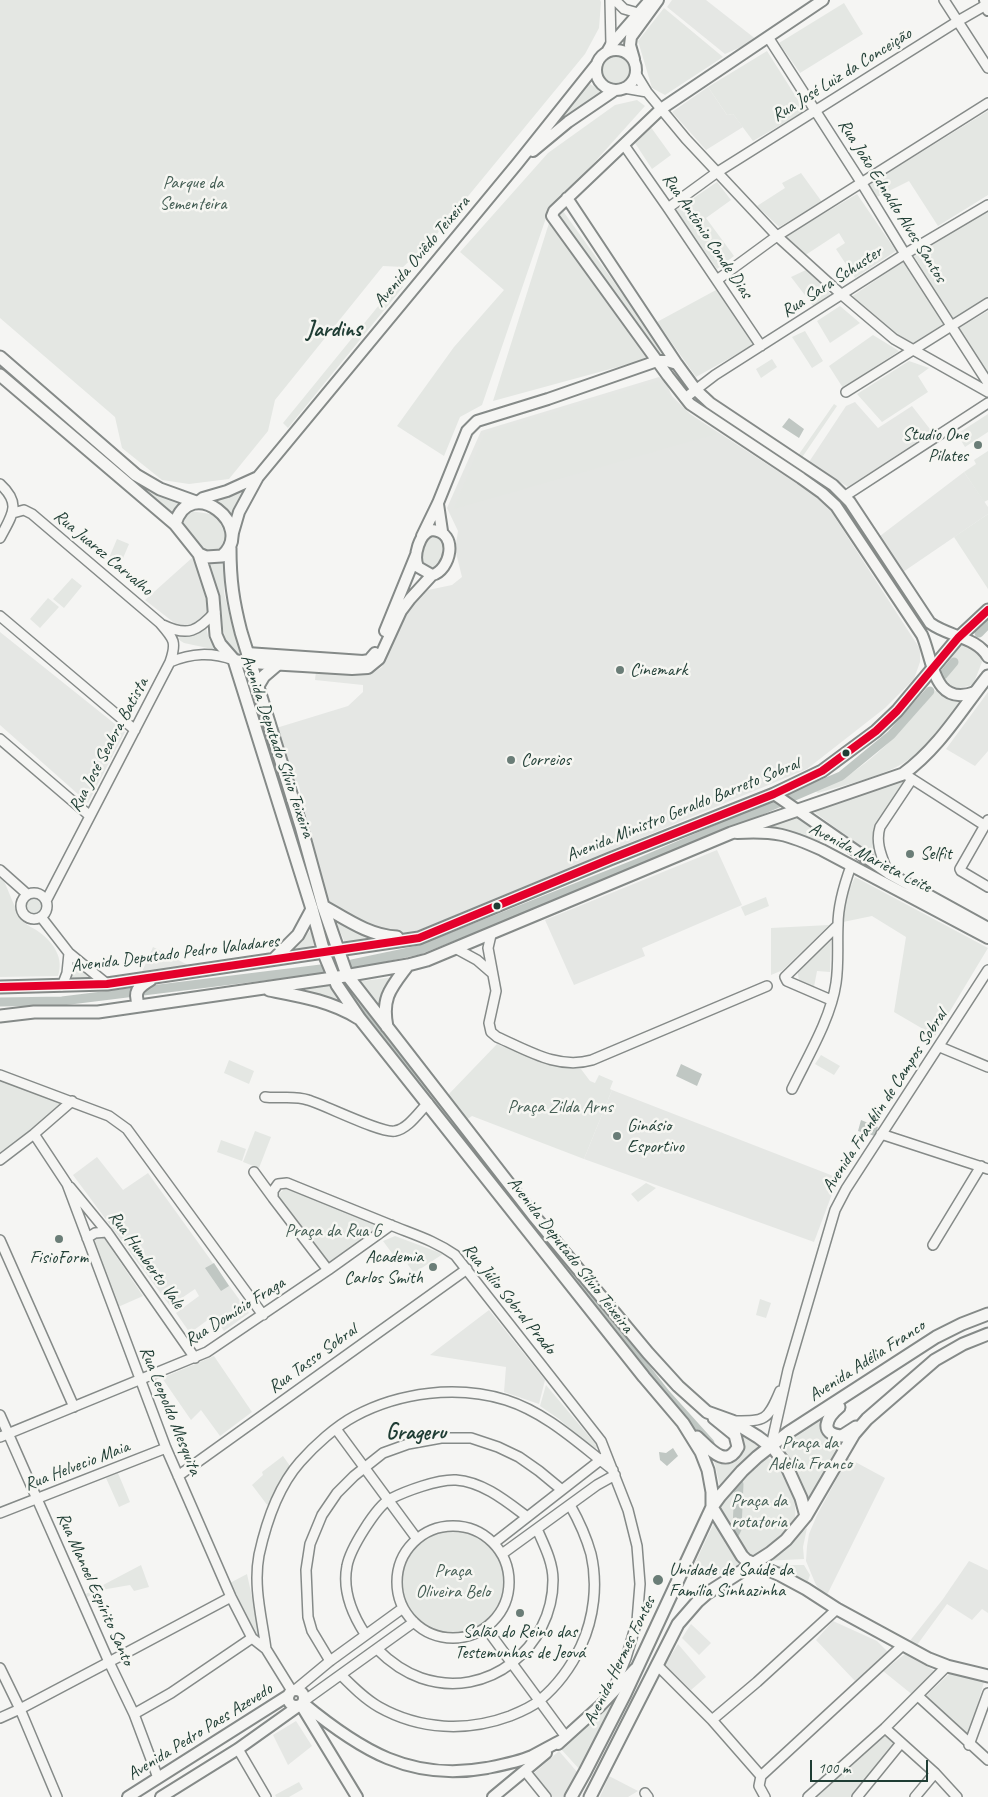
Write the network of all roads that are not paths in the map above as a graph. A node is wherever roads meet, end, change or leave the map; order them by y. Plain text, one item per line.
1 (610, 0) edge
2 (615, 0) edge
3 (650, 0) edge
4 (658, 0) edge
5 (823, 0) edge
6 (944, 0) edge
7 (986, 5) edge
8 (638, 13) junction
9 (958, 21) junction
10 (768, 36) junction
11 (609, 48) junction
12 (635, 63) junction
13 (596, 65) junction
14 (988, 68) edge
15 (636, 74) junction
16 (619, 89) junction
17 (647, 92) junction
18 (988, 103) edge
19 (661, 108) junction
20 (816, 110) junction
21 (624, 145) junction
22 (516, 164) junction
23 (716, 173) junction
24 (861, 182) junction
25 (566, 198) junction
26 (988, 205) edge
27 (668, 208) junction
28 (777, 236) junction
29 (905, 254) junction
30 (717, 280) junction
31 (842, 295) junction
32 (988, 304) edge
33 (951, 326) junction
34 (761, 346) junction
35 (912, 349) junction
36 (0, 358) edge
37 (657, 361) junction
38 (676, 364) junction
39 (0, 375) edge
40 (988, 383) edge
41 (696, 390) junction
42 (846, 392) dead end
43 (988, 392) edge
44 (685, 398) junction
45 (988, 403) edge
46 (258, 476) junction
47 (0, 484) edge
48 (845, 496) junction
49 (197, 502) junction
50 (438, 503) junction
51 (13, 513) junction
52 (175, 524) junction
53 (442, 531) junction
54 (232, 536) junction
55 (422, 536) junction
56 (0, 538) edge
57 (230, 548) junction
58 (198, 554) junction
59 (416, 555) junction
60 (432, 574) junction
61 (988, 610) edge
62 (215, 612) junction
63 (0, 616) edge
64 (160, 623) junction
65 (958, 638) junction
66 (988, 657) edge
67 (249, 658) junction
68 (234, 660) junction
69 (170, 662) junction
70 (278, 664) junction
71 (932, 669) junction
72 (988, 676) edge
73 (258, 686) junction
74 (975, 692) junction
75 (135, 730) junction
76 (0, 739) edge
77 (908, 776) junction
78 (776, 796) junction
79 (795, 808) junction
80 (90, 816) junction
81 (986, 822) edge
82 (731, 833) junction
83 (832, 834) junction
84 (822, 850) junction
85 (851, 866) junction
86 (0, 870) edge
87 (888, 873) junction
88 (988, 887) edge
89 (27, 894) junction
90 (46, 901) junction
91 (318, 907) junction
92 (41, 917) junction
93 (838, 925) junction
94 (988, 928) edge
95 (491, 935) junction
96 (419, 938) junction
97 (988, 938) edge
98 (455, 948) junction
99 (337, 949) junction
100 (324, 951) junction
101 (69, 953) junction
102 (274, 959) junction
103 (408, 965) junction
104 (988, 970) edge
105 (492, 973) junction
106 (347, 975) junction
107 (154, 978) junction
108 (333, 978) junction
109 (106, 984) junction
110 (62, 986) junction
111 (767, 986) dead end
112 (0, 987) edge
113 (260, 988) junction
114 (832, 1000) junction
115 (137, 1002) junction
116 (0, 1016) edge
117 (360, 1019) junction
118 (388, 1029) junction
119 (940, 1047) junction
120 (988, 1067) edge
121 (0, 1075) edge
122 (792, 1089) dead end
123 (265, 1097) dead end
124 (72, 1101) junction
125 (428, 1103) junction
126 (34, 1134) junction
127 (881, 1134) junction
128 (0, 1160) edge
129 (984, 1167) edge
130 (254, 1172) dead end
131 (67, 1184) junction
132 (273, 1198) junction
133 (391, 1225) junction
134 (107, 1232) junction
135 (87, 1238) junction
136 (0, 1240) edge
137 (933, 1245) dead end
138 (467, 1269) junction
139 (328, 1270) junction
140 (988, 1314) edge
141 (263, 1315) junction
142 (988, 1334) edge
143 (195, 1358) junction
144 (788, 1370) junction
145 (139, 1380) junction
146 (867, 1383) junction
147 (74, 1406) junction
148 (707, 1412) junction
149 (0, 1415) edge
150 (867, 1420) junction
151 (732, 1421) junction
152 (683, 1423) junction
153 (336, 1429) junction
154 (4, 1435) edge
155 (771, 1446) junction
156 (166, 1448) junction
157 (604, 1457) junction
158 (364, 1467) junction
159 (614, 1473) junction
160 (178, 1476) junction
161 (562, 1490) junction
162 (38, 1499) junction
163 (389, 1500) junction
164 (570, 1505) junction
165 (712, 1507) junction
166 (0, 1513) edge
167 (526, 1516) junction
168 (806, 1516) junction
169 (537, 1529) junction
170 (417, 1538) junction
171 (494, 1543) junction
172 (770, 1553) joint
173 (502, 1554) junction
174 (754, 1563) junction
175 (231, 1597) junction
176 (403, 1608) junction
177 (837, 1609) junction
178 (414, 1622) junction
179 (486, 1628) junction
180 (365, 1634) junction
181 (252, 1638) junction
182 (903, 1645) junction
183 (266, 1649) junction
184 (377, 1649) junction
185 (330, 1661) junction
186 (109, 1662) junction
187 (512, 1664) junction
188 (639, 1665) junction
189 (658, 1666) junction
190 (947, 1666) junction
191 (0, 1668) edge
192 (341, 1676) junction
193 (988, 1676) edge
194 (292, 1692) junction
195 (612, 1692) junction
196 (988, 1693) edge
197 (918, 1696) junction
198 (539, 1701) junction
199 (301, 1704) junction
200 (20, 1709) junction
201 (134, 1714) junction
202 (0, 1718) edge
203 (712, 1720) junction
204 (885, 1728) junction
205 (564, 1738) junction
206 (901, 1744) junction
207 (969, 1745) junction
208 (238, 1749) junction
209 (988, 1760) edge
210 (525, 1771) junction
211 (935, 1773) junction
212 (760, 1776) junction
213 (158, 1778) junction
214 (139, 1794) edge
215 (164, 1796) edge
216 (57, 1797) edge
217 (128, 1797) edge
218 (266, 1797) edge
219 (358, 1797) edge
220 (493, 1797) edge
221 (546, 1797) edge
222 (571, 1797) edge
223 (590, 1797) edge
224 (765, 1797) edge
225 (808, 1797) edge
226 (857, 1797) edge
227 (915, 1797) edge
228 (957, 1797) edge

1 - 11 street
2 - 8 street
3 - 8 street
4 - 12 street
5 - 10 street
6 - 9 street
7 - 9 street, Rua José Luiz da Conceição
8 - 11 street
9 - 14 street
9 - 20 street, Rua José Luiz da Conceição
10 - 19 street
10 - 20 street, Rua João Ednaldo Alves Santos
11 - 12 street
11 - 13 street
12 - 15 street
13 - 16 street
13 - 22 street, Avenida Oviêdo Teixeira
15 - 16 street
15 - 17 street
16 - 17 street
16 - 22 street, Avenida Oviêdo Teixeira
17 - 19 street
18 - 24 street
19 - 21 street
19 - 23 street
20 - 23 street, Rua José Luiz da Conceição
20 - 24 street, Rua João Ednaldo Alves Santos
21 - 25 street
21 - 27 street, Rua Antônio Conde Dias
22 - 46 street, Avenida Oviêdo Teixeira
23 - 27 street, Rua José Luiz da Conceição
23 - 28 street
24 - 28 street
24 - 29 street, Rua João Ednaldo Alves Santos
25 - 37 street
25 - 38 street
26 - 29 street, Rua Sara Schuster
27 - 30 street, Rua Antônio Conde Dias
28 - 30 street
28 - 31 street
29 - 31 street, Rua Sara Schuster
29 - 33 street, Rua João Ednaldo Alves Santos
30 - 34 street, Rua Antônio Conde Dias
31 - 34 street, Rua Sara Schuster
31 - 35 street
32 - 33 street
33 - 35 street
33 - 40 street, Rua João Ednaldo Alves Santos
34 - 41 street, Rua Sara Schuster
35 - 42 street
35 - 43 street
36 - 49 main road
37 - 38 street
37 - 44 street
37 - 50 street
38 - 41 street
39 - 52 main road
41 - 44 street, Rua Sara Schuster
41 - 48 street
44 - 71 street
45 - 48 street
46 - 49 street, Avenida Oviêdo Teixeira
46 - 54 street, Avenida Oviêdo Teixeira
47 - 51 street
48 - 65 street
49 - 52 main road
49 - 54 main road
50 - 53 street
50 - 55 street
51 - 56 street
51 - 64 street, Rua Juarez Carvalho
52 - 58 main road
53 - 55 street
53 - 60 street
54 - 57 main road
55 - 59 street
57 - 58 main road
57 - 67 main road, Avenida Deputado Sílvio Teixeira
58 - 62 main road, Avenida Deputado Sílvio Teixeira
59 - 60 street
59 - 67 street
60 - 70 street
61 - 65 main road, Avenida Ministro Geraldo Barreto Sobral
62 - 64 street
62 - 68 main road, Avenida Deputado Sílvio Teixeira
63 - 75 street
64 - 69 street, Rua Juarez Carvalho
65 - 66 street
65 - 71 main road, Avenida Ministro Geraldo Barreto Sobral
67 - 68 street
67 - 70 street
67 - 73 main road, Avenida Deputado Sílvio Teixeira
68 - 69 street
68 - 91 main road, Avenida Deputado Sílvio Teixeira
69 - 75 street, Rua José Seabra Batista
70 - 73 main road
71 - 74 street
71 - 78 main road, Avenida Ministro Geraldo Barreto Sobral
72 - 74 main road
73 - 91 main road, Avenida Deputado Sílvio Teixeira
74 - 77 main road
75 - 80 street, Rua José Seabra Batista
76 - 80 street
77 - 79 main road
77 - 81 street
77 - 87 street
78 - 79 street, Avenida Marieta Leite
78 - 96 main road, Avenida Ministro Geraldo Barreto Sobral
79 - 82 main road
79 - 83 street, Avenida Marieta Leite
80 - 90 street, Rua José Seabra Batista
81 - 88 street
82 - 84 street, Avenida Marieta Leite
82 - 95 main road
83 - 84 street
83 - 87 street, Avenida Marieta Leite
84 - 85 street, Avenida Marieta Leite
85 - 93 street
85 - 97 street, Avenida Marieta Leite
86 - 89 street
87 - 94 street, Avenida Marieta Leite
89 - 90 street
89 - 92 street
90 - 92 street
91 - 96 main road
91 - 99 main road, Avenida Deputado Sílvio Teixeira
91 - 100 main road, Avenida Deputado Sílvio Teixeira
91 - 102 main road
92 - 101 street
93 - 114 street
93 - 114 street
95 - 98 main road
95 - 105 street
96 - 99 main road, Avenida Ministro Geraldo Barreto Sobral
98 - 103 main road
98 - 105 street
99 - 100 main road, Avenida Deputado Pedro Valadares
99 - 106 main road, Avenida Deputado Sílvio Teixeira
100 - 102 main road, Avenida Deputado Pedro Valadares
100 - 108 main road, Avenida Deputado Sílvio Teixeira
101 - 109 street
101 - 110 street
102 - 107 main road, Avenida Deputado Pedro Valadares
103 - 106 main road
103 - 118 main road
104 - 119 street, Avenida Franklin de Campos Sobral
105 - 111 street
106 - 108 main road
106 - 118 main road, Avenida Deputado Sílvio Teixeira
107 - 109 main road, Avenida Deputado Pedro Valadares
107 - 115 main road
108 - 113 main road
108 - 117 main road, Avenida Deputado Sílvio Teixeira
109 - 110 main road, Avenida Deputado Pedro Valadares
110 - 112 main road, Avenida Deputado Pedro Valadares
113 - 115 main road
113 - 117 main road
114 - 122 street
115 - 116 main road
117 - 125 main road, Avenida Deputado Sílvio Teixeira
118 - 148 main road, Avenida Deputado Sílvio Teixeira
119 - 120 street
119 - 127 street, Avenida Franklin de Campos Sobral
121 - 124 street
123 - 125 street
124 - 126 street
124 - 141 street
125 - 152 main road, Avenida Deputado Sílvio Teixeira
126 - 128 street
126 - 131 street, Rua Leopoldo Mesquita
127 - 129 street
127 - 144 street, Avenida Franklin de Campos Sobral
129 - 137 street
130 - 132 street
131 - 134 street, Rua Humberto Vale
131 - 135 street, Rua Leopoldo Mesquita
132 - 133 street, Rua Júlio Sobral Prado
132 - 139 street
133 - 138 street, Rua Júlio Sobral Prado
133 - 139 street, Rua Domício Fraga
134 - 135 street
134 - 143 street, Rua Humberto Vale
135 - 145 street, Rua Leopoldo Mesquita
136 - 147 street
138 - 157 street, Rua Júlio Sobral Prado
138 - 160 street, Rua Tasso Sobral
139 - 141 street, Rua Domício Fraga
140 - 146 main road, Avenida Adélia Franco
141 - 143 street, Rua Domício Fraga
142 - 150 main road, Avenida Adélia Franco
143 - 145 street, Rua Domício Fraga
144 - 151 street, Avenida Franklin de Campos Sobral
144 - 155 street, Avenida Franklin de Campos Sobral
145 - 147 street, Rua Domício Fraga
145 - 156 street, Rua Leopoldo Mesquita
146 - 150 main road
146 - 155 main road, Avenida Adélia Franco
147 - 154 street, Rua Domício Fraga
148 - 151 main road, Avenida Deputado Sílvio Teixeira
148 - 152 main road
149 - 154 street, Rua Manoel Espírito Santo
150 - 168 main road, Avenida Adélia Franco
151 - 155 main road, Avenida Deputado Sílvio Teixeira
152 - 165 main road, Avenida Deputado Sílvio Teixeira
153 - 157 street
153 - 158 street
153 - 183 street
154 - 162 street, Rua Manoel Espírito Santo
155 - 165 main road, Avenida Hermes Fontes
155 - 168 main road, Avenida Deputado Sílvio Teixeira
156 - 160 street, Rua Leopoldo Mesquita
156 - 162 street, Rua Helvecio Maia
157 - 159 street, Rua Júlio Sobral Prado
157 - 161 street
158 - 161 street
158 - 163 street
158 - 185 street
159 - 164 street
159 - 195 street, Rua Júlio Sobral Prado
160 - 175 street, Rua Leopoldo Mesquita
161 - 167 street
162 - 166 street, Rua Helvecio Maia
162 - 186 street, Rua Manoel Espírito Santo
163 - 167 street
163 - 170 street
163 - 180 street
164 - 169 street
164 - 198 street
165 - 174 main road, Avenida Deputado Sílvio Teixeira
165 - 188 main road, Avenida Hermes Fontes
167 - 171 street
168 - 172 main road, Avenida Adélia Franco
169 - 173 street
169 - 187 street
170 - 171 street
170 - 176 street
171 - 173 street
172 - 174 main road, Avenida Hermes Fontes
173 - 179 street
174 - 177 main road, Avenida Deputado Sílvio Teixeira
174 - 189 main road, Avenida Hermes Fontes
175 - 181 street, Rua Leopoldo Mesquita
175 - 186 street
176 - 178 street
176 - 180 street
177 - 182 main road, Avenida Deputado Sílvio Teixeira
177 - 203 street
178 - 179 street
178 - 184 street
179 - 187 street
180 - 185 street
181 - 183 street, Rua Leopoldo Mesquita
181 - 201 street
182 - 190 main road, Avenida Deputado Sílvio Teixeira
182 - 212 street
183 - 194 street, Rua Leopoldo Mesquita
184 - 187 street
184 - 192 street
185 - 194 street
186 - 200 street
186 - 201 street, Rua Manoel Espírito Santo
187 - 198 street
188 - 195 street
188 - 222 main road, Avenida Hermes Fontes
189 - 203 street
189 - 223 main road, Avenida Hermes Fontes
190 - 193 main road, Avenida Deputado Sílvio Teixeira
190 - 197 street
191 - 200 street
192 - 198 street
192 - 199 street
194 - 199 street
194 - 213 street, Avenida Pedro Paes Azevedo
195 - 205 street
196 - 207 street
197 - 204 street
197 - 207 street
198 - 205 street
199 - 205 street
199 - 208 street, Avenida Pedro Paes Azevedo
199 - 219 street
200 - 202 street
200 - 216 street
201 - 213 street, Rua Manoel Espírito Santo
203 - 212 street
204 - 206 street
204 - 225 street
205 - 210 street
206 - 211 street
206 - 226 street
207 - 209 street
208 - 215 street, Avenida Pedro Paes Azevedo
208 - 218 street
210 - 220 street
210 - 221 street
211 - 227 street
211 - 228 street
212 - 224 street
213 - 214 street, Avenida Pedro Paes Azevedo
214 - 217 street, Avenida Pedro Paes Azevedo

